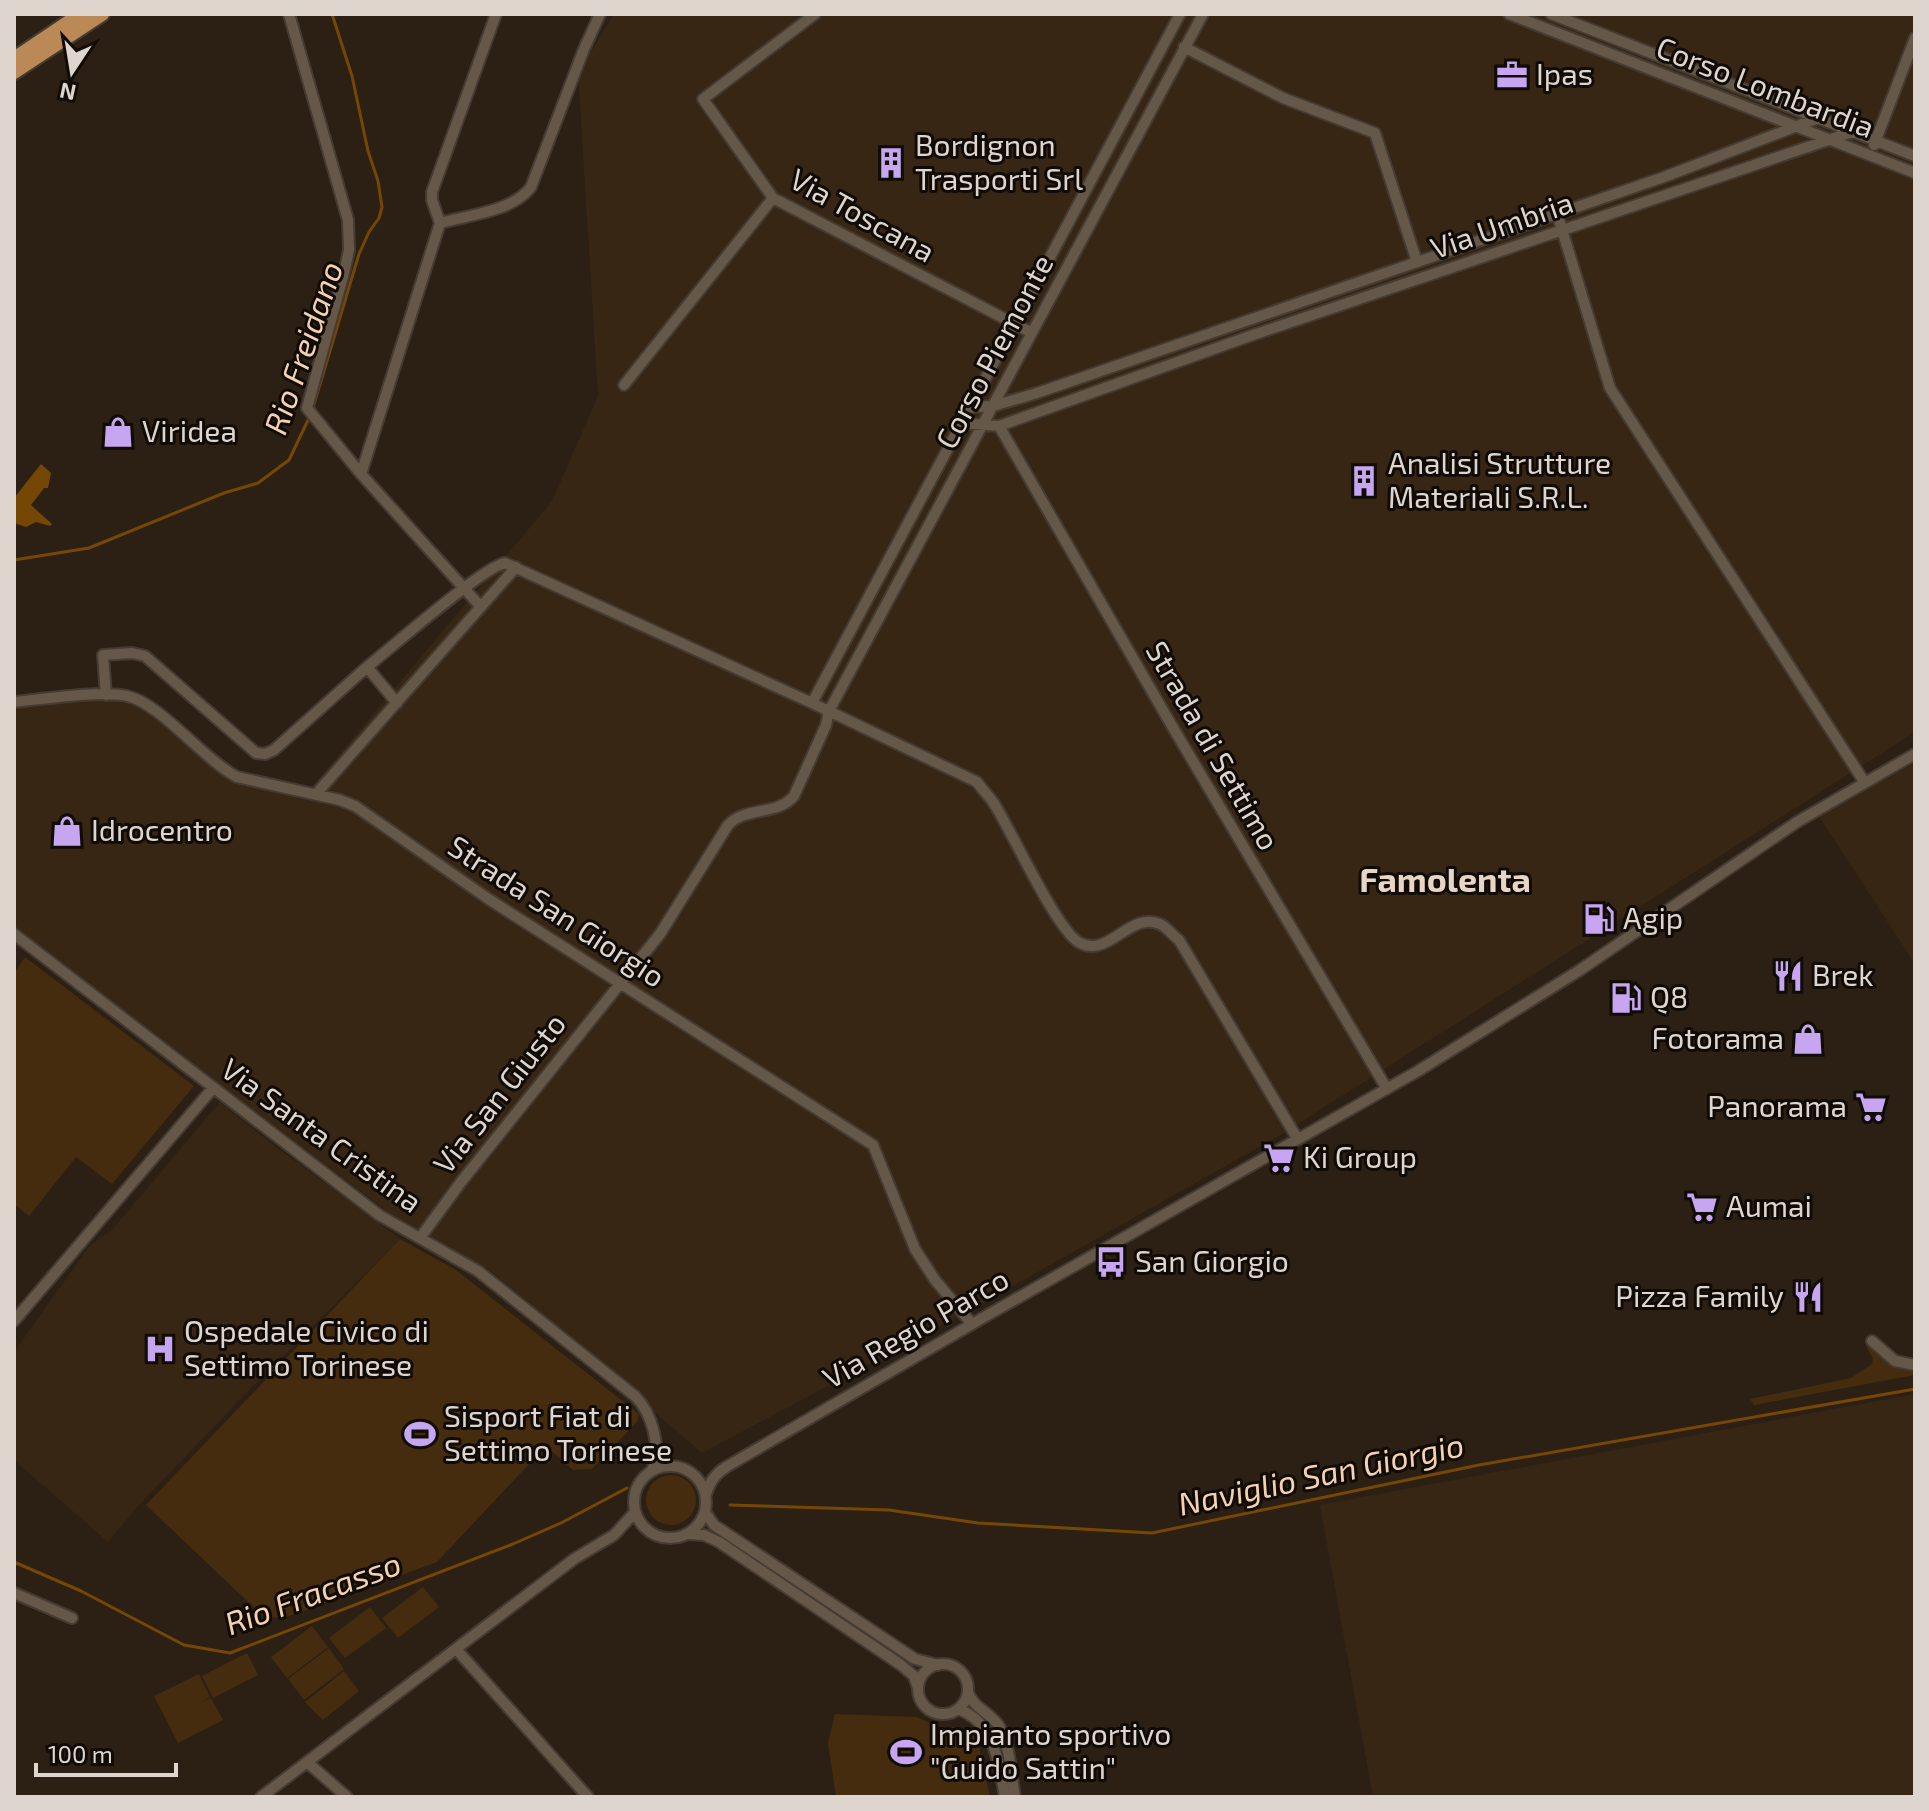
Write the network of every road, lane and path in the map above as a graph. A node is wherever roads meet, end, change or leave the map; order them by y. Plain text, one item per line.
1 (81, 14) edge
2 (102, 14) edge
3 (289, 14) edge
4 (496, 14) edge
5 (600, 14) edge
6 (815, 14) edge
7 (1180, 14) edge
8 (1203, 14) edge
9 (1509, 14) edge
10 (1551, 14) edge
11 (1915, 38) edge
12 (1184, 47) junction
13 (14, 59) edge
14 (1155, 61) junction
15 (1172, 69) junction
16 (14, 72) edge
17 (1716, 79) junction
18 (1710, 93) junction
19 (1125, 117) junction
20 (1818, 118) junction
21 (1142, 126) junction
22 (1798, 127) junction
23 (1852, 132) junction
24 (1830, 140) junction
25 (1876, 141) junction
26 (1870, 155) junction
27 (1915, 156) edge
28 (1915, 173) edge
29 (1669, 175) junction
30 (1677, 192) junction
31 (773, 198) junction
32 (1557, 213) junction
33 (440, 223) junction
34 (1562, 231) junction
35 (1417, 262) junction
36 (1336, 289) junction
37 (1342, 306) junction
38 (1245, 321) junction
39 (1014, 324) junction
40 (1032, 333) junction
41 (1250, 336) junction
42 (1102, 370) junction
43 (624, 385) dead end
44 (1110, 386) junction
45 (993, 406) junction
46 (970, 407) junction
47 (962, 423) junction
48 (983, 426) junction
49 (999, 426) junction
50 (361, 474) junction
51 (516, 567) junction
52 (465, 589) junction
53 (481, 607) junction
54 (860, 612) junction
55 (877, 621) junction
56 (367, 667) junction
57 (106, 695) junction
58 (14, 702) edge
59 (397, 703) junction
60 (812, 703) junction
61 (829, 711) junction
62 (1915, 754) edge
63 (1865, 783) junction
64 (316, 794) junction
65 (14, 934) edge
66 (620, 982) junction
67 (213, 1088) junction
68 (1387, 1089) junction
69 (1297, 1138) junction
70 (420, 1238) junction
71 (14, 1321) edge
72 (972, 1324) junction
73 (1876, 1340) dead end
74 (1915, 1365) edge
75 (656, 1446) junction
76 (678, 1466) junction
77 (652, 1470) junction
78 (719, 1472) junction
79 (694, 1474) junction
80 (706, 1494) junction
81 (635, 1512) junction
82 (705, 1512) junction
83 (645, 1528) junction
84 (688, 1534) junction
85 (614, 1535) junction
86 (14, 1593) edge
87 (72, 1618) dead end
88 (456, 1649) junction
89 (938, 1665) junction
90 (918, 1688) junction
91 (968, 1692) junction
92 (958, 1709) junction
93 (307, 1762) junction
94 (261, 1797) edge
95 (347, 1797) edge
96 (588, 1797) edge
97 (1005, 1797) edge
98 (1015, 1797) edge

1 - 13 highway
2 - 16 highway
3 - 50 street
4 - 33 street
5 - 33 street
6 - 31 street, Via Toscana
7 - 14 street, Corso Piemonte
8 - 12 street, Corso Piemonte
9 - 18 street, Corso Lombardia
10 - 17 street, Corso Lombardia
11 - 25 street
12 - 15 street, Corso Piemonte
12 - 35 street, Via Umbria
14 - 15 street
14 - 19 street, Corso Piemonte
15 - 21 street, Corso Piemonte
17 - 18 street
17 - 20 street, Corso Lombardia
18 - 22 street, Corso Lombardia
19 - 21 street
19 - 39 street, Corso Piemonte
20 - 22 street, Via Umbria
20 - 23 street, Corso Lombardia
21 - 40 street, Corso Piemonte
22 - 24 street, Corso Lombardia
22 - 29 street, Via Umbria
23 - 24 street, Via Umbria
23 - 25 street, Corso Lombardia
24 - 26 street, Corso Lombardia
24 - 30 street, Via Umbria
25 - 26 street
25 - 27 street, Corso Lombardia
26 - 28 street, Corso Lombardia
29 - 30 street
29 - 32 street, Via Umbria
30 - 34 street, Via Umbria
31 - 39 street, Via Toscana
31 - 43 street
32 - 34 street
32 - 35 street, Via Umbria
33 - 50 street
34 - 37 street, Via Umbria
34 - 63 street
35 - 36 street, Via Umbria
36 - 37 street
36 - 38 street, Via Umbria
37 - 41 street, Via Umbria
38 - 41 street
38 - 42 street, Via Umbria
39 - 40 street, Via Toscana
39 - 46 street, Corso Piemonte
40 - 45 street, Corso Piemonte
41 - 44 street, Via Umbria
42 - 44 street
42 - 45 street, Via Umbria
44 - 49 street, Via Umbria
45 - 46 street, Via Umbria
45 - 48 street, Corso Piemonte
46 - 47 street, Corso Piemonte
47 - 48 street, Via Umbria
47 - 54 street, Corso Piemonte
48 - 49 street, Via Umbria
48 - 55 street, Corso Piemonte
49 - 68 street, Strada di Settimo
50 - 52 street
51 - 52 street
51 - 53 street
51 - 60 street
52 - 53 street
52 - 56 street
53 - 59 street
54 - 55 street
54 - 60 street, Corso Piemonte
55 - 61 street, Corso Piemonte
56 - 57 street
56 - 59 street
57 - 58 street, Strada San Giorgio
57 - 64 street, Strada San Giorgio
59 - 64 street
60 - 61 street
61 - 66 street, Via San Giusto
61 - 69 street
62 - 63 street
63 - 68 street
64 - 66 street, Strada San Giorgio
65 - 67 street, Via Santa Cristina
66 - 70 street, Via San Giusto
66 - 72 street, Strada San Giorgio
67 - 70 street, Via Santa Cristina
67 - 71 street
68 - 69 street
69 - 72 street, Via Regio Parco
70 - 75 street, Via Santa Cristina
72 - 78 street, Via Regio Parco
73 - 74 street
75 - 76 street, Via Santa Cristina
75 - 77 street, Via Santa Cristina
76 - 77 street
76 - 79 street
77 - 81 street
78 - 79 street, Via Regio Parco
78 - 80 street, Via Regio Parco
79 - 80 street
80 - 82 street
81 - 83 street
81 - 85 street
82 - 84 street
82 - 89 street
83 - 84 street
83 - 85 street
84 - 90 street
85 - 88 street
86 - 87 street
88 - 93 street
88 - 96 street
89 - 90 street
89 - 91 street
90 - 92 street
91 - 92 street
91 - 98 street
92 - 97 street
93 - 94 street
93 - 95 street

